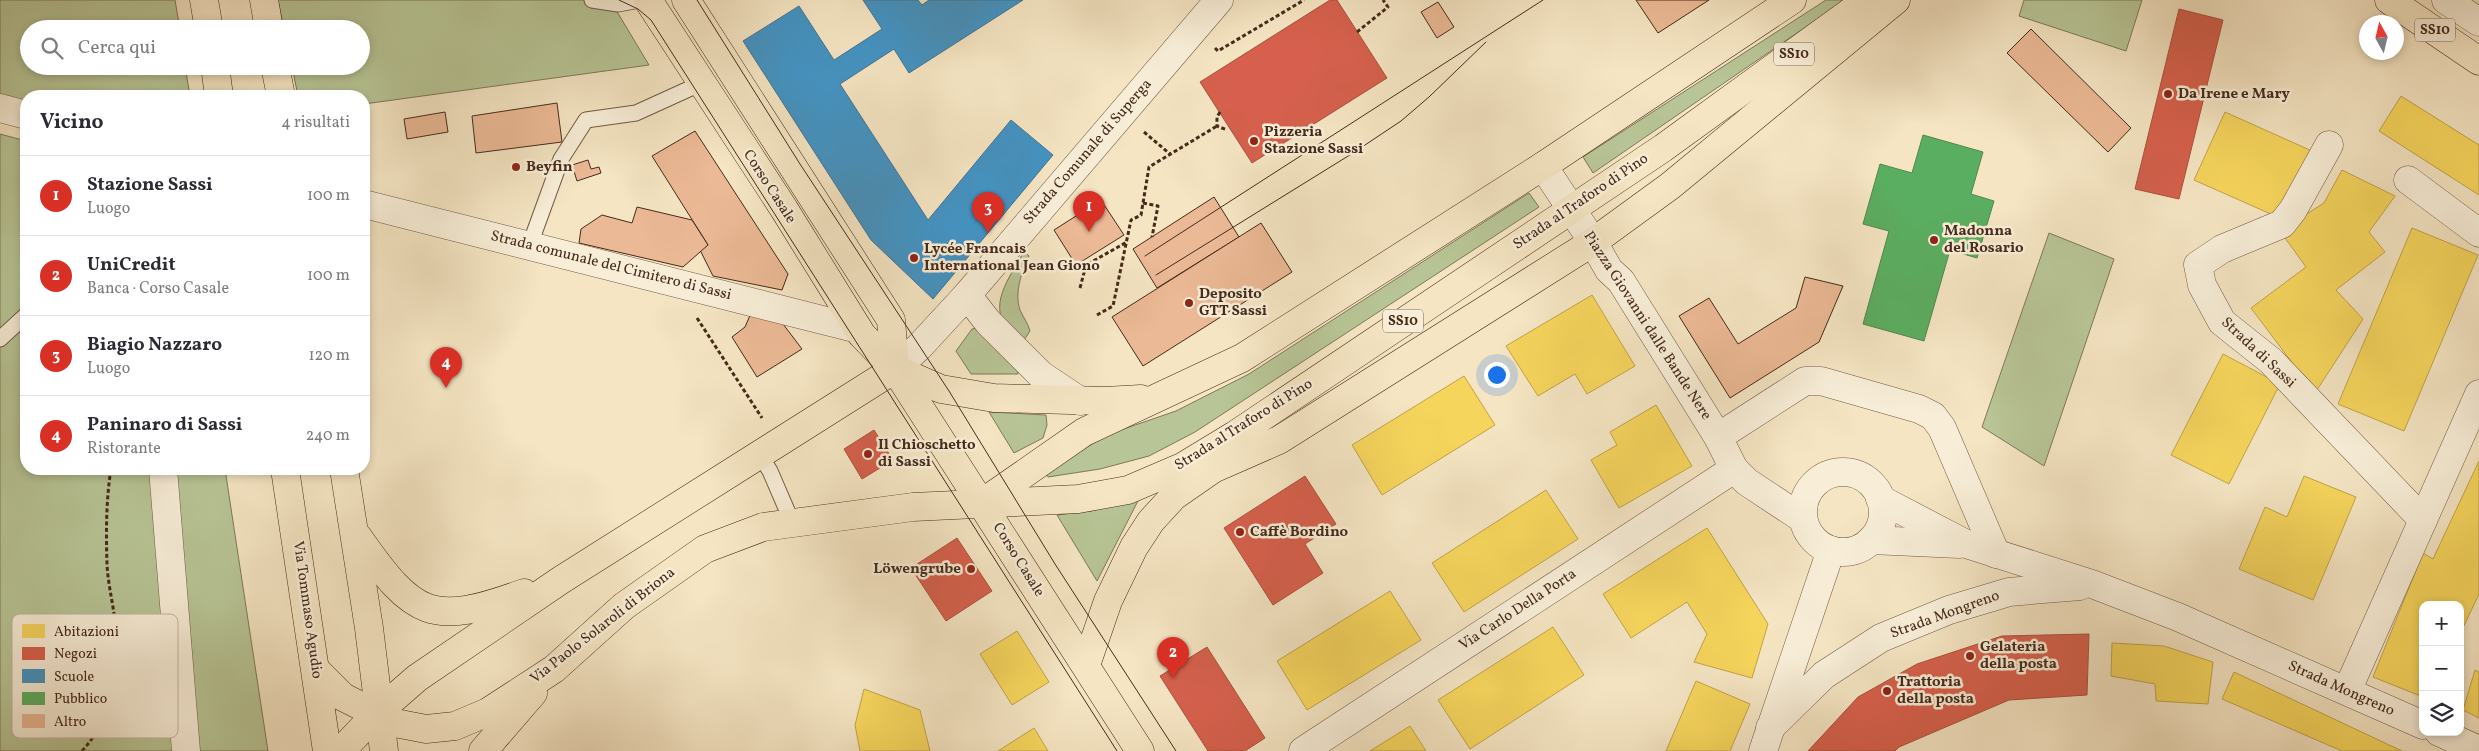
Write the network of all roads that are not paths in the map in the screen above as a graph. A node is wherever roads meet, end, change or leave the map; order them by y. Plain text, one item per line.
1 (204, 0) edge
2 (264, 0) edge
3 (592, 0) edge
4 (640, 0) edge
5 (648, 0) edge
6 (686, 0) edge
7 (1219, 0) edge
8 (1792, 0) edge
9 (1867, 0) edge
10 (1896, 0) edge
11 (2389, 0) edge
12 (2446, 0) edge
13 (207, 20) edge
14 (267, 20) edge
15 (2479, 22) edge
16 (2479, 61) edge
17 (216, 75) edge
18 (278, 75) edge
19 (702, 83) junction
20 (219, 90) edge
21 (280, 90) edge
22 (0, 108) edge
23 (20, 113) edge
24 (2329, 145) dead end
25 (1542, 166) junction
26 (2408, 180) dead end
27 (370, 206) edge
28 (1571, 208) junction
29 (2479, 233) edge
30 (1594, 242) junction
31 (529, 247) junction
32 (967, 295) junction
33 (20, 321) edge
34 (858, 329) junction
35 (0, 339) edge
36 (895, 369) junction
37 (2479, 394) edge
38 (1160, 397) junction
39 (1080, 401) junction
40 (1234, 435) junction
41 (1718, 437) junction
42 (760, 455) junction
43 (1213, 469) junction
44 (163, 475) edge
45 (286, 475) edge
46 (345, 475) edge
47 (1162, 476) junction
48 (1740, 476) junction
49 (1812, 486) junction
50 (1880, 499) junction
51 (982, 503) junction
52 (1803, 519) junction
53 (2423, 520) junction
54 (792, 522) junction
55 (354, 531) junction
56 (1871, 540) junction
57 (1966, 544) junction
58 (1831, 550) junction
59 (1996, 554) junction
60 (561, 580) junction
61 (2092, 584) junction
62 (174, 614) edge
63 (178, 657) edge
64 (1086, 665) junction
65 (554, 669) junction
66 (316, 670) junction
67 (2347, 691) junction
68 (378, 712) junction
69 (2419, 723) edge
70 (2448, 736) edge
71 (1767, 740) edge
72 (2479, 750) edge
73 (186, 751) edge
74 (327, 751) edge
75 (340, 751) edge
76 (384, 751) edge
77 (483, 751) edge
78 (1140, 751) edge
79 (1303, 751) edge

1 - 13 main road
2 - 14 main road
3 - 4 lane
5 - 19 main road, Corso Casale
6 - 36 main road, Corso Casale
7 - 32 street, Strada Comunale di Superga
8 - 25 main road
9 - 28 main road, Strada al Traforo di Pino / SS10
10 - 30 main road
11 - 16 main road, SS10
12 - 15 street
17 - 20 main road
18 - 21 main road
19 - 31 lane
19 - 34 main road, Corso Casale
22 - 23 street
24 - 53 street, Strada di Sassi
25 - 28 street, Piazza Giovanni dalle Bande Nere
25 - 38 main road
26 - 29 street
27 - 31 street, Strada comunale del Cimitero di Sassi
28 - 30 street, Piazza Giovanni dalle Bande Nere
28 - 40 main road, Strada al Traforo di Pino / SS10
30 - 41 street, Piazza Giovanni dalle Bande Nere
30 - 43 main road
31 - 34 street, Strada comunale del Cimitero di Sassi
32 - 36 street, Strada Comunale di Superga
32 - 39 street
33 - 35 lane
34 - 36 main road, Corso Casale
36 - 39 main road
36 - 42 main road
36 - 51 main road, Corso Casale
37 - 53 street
38 - 39 main road
38 - 51 main road
40 - 43 main road, SS10
40 - 47 main road, Strada al Traforo di Pino / SS10
41 - 48 street, Piazza Giovanni dalle Bande Nere
41 - 59 street, Piazza Giovanni dalle Bande Nere
42 - 54 lane
42 - 60 main road
43 - 47 main road
43 - 64 main road, SS10
44 - 62 street
45 - 66 main road, Via Tommaso Agudio
46 - 55 main road
47 - 51 main road, Strada al Traforo di Pino / SS10
48 - 49 street
48 - 52 street, Piazza Giovanni dalle Bande Nere
48 - 79 street, Via Carlo Della Porta
49 - 50 street
49 - 52 street
50 - 56 street
50 - 57 street
51 - 54 main road, Via Paolo Solaroli di Briona
51 - 64 main road, Corso Casale
52 - 58 street, Piazza Giovanni dalle Bande Nere
53 - 67 street
54 - 65 main road, Via Paolo Solaroli di Briona
55 - 60 main road
55 - 68 main road
56 - 57 street
56 - 58 street
57 - 59 street, Strada Mongreno
58 - 71 street, Strada Mongreno
59 - 61 street, Strada Mongreno
60 - 68 main road
61 - 67 street, Strada Mongreno
61 - 71 street, Strada Mongreno
63 - 73 street
64 - 78 main road, Corso Casale
65 - 68 main road, Via Paolo Solaroli di Briona
65 - 77 main road
66 - 68 main road, Via Paolo Solaroli di Briona
66 - 74 main road, Via Tommaso Agudio
67 - 69 street, Strada Mongreno
68 - 75 main road
68 - 76 main road
70 - 72 street

